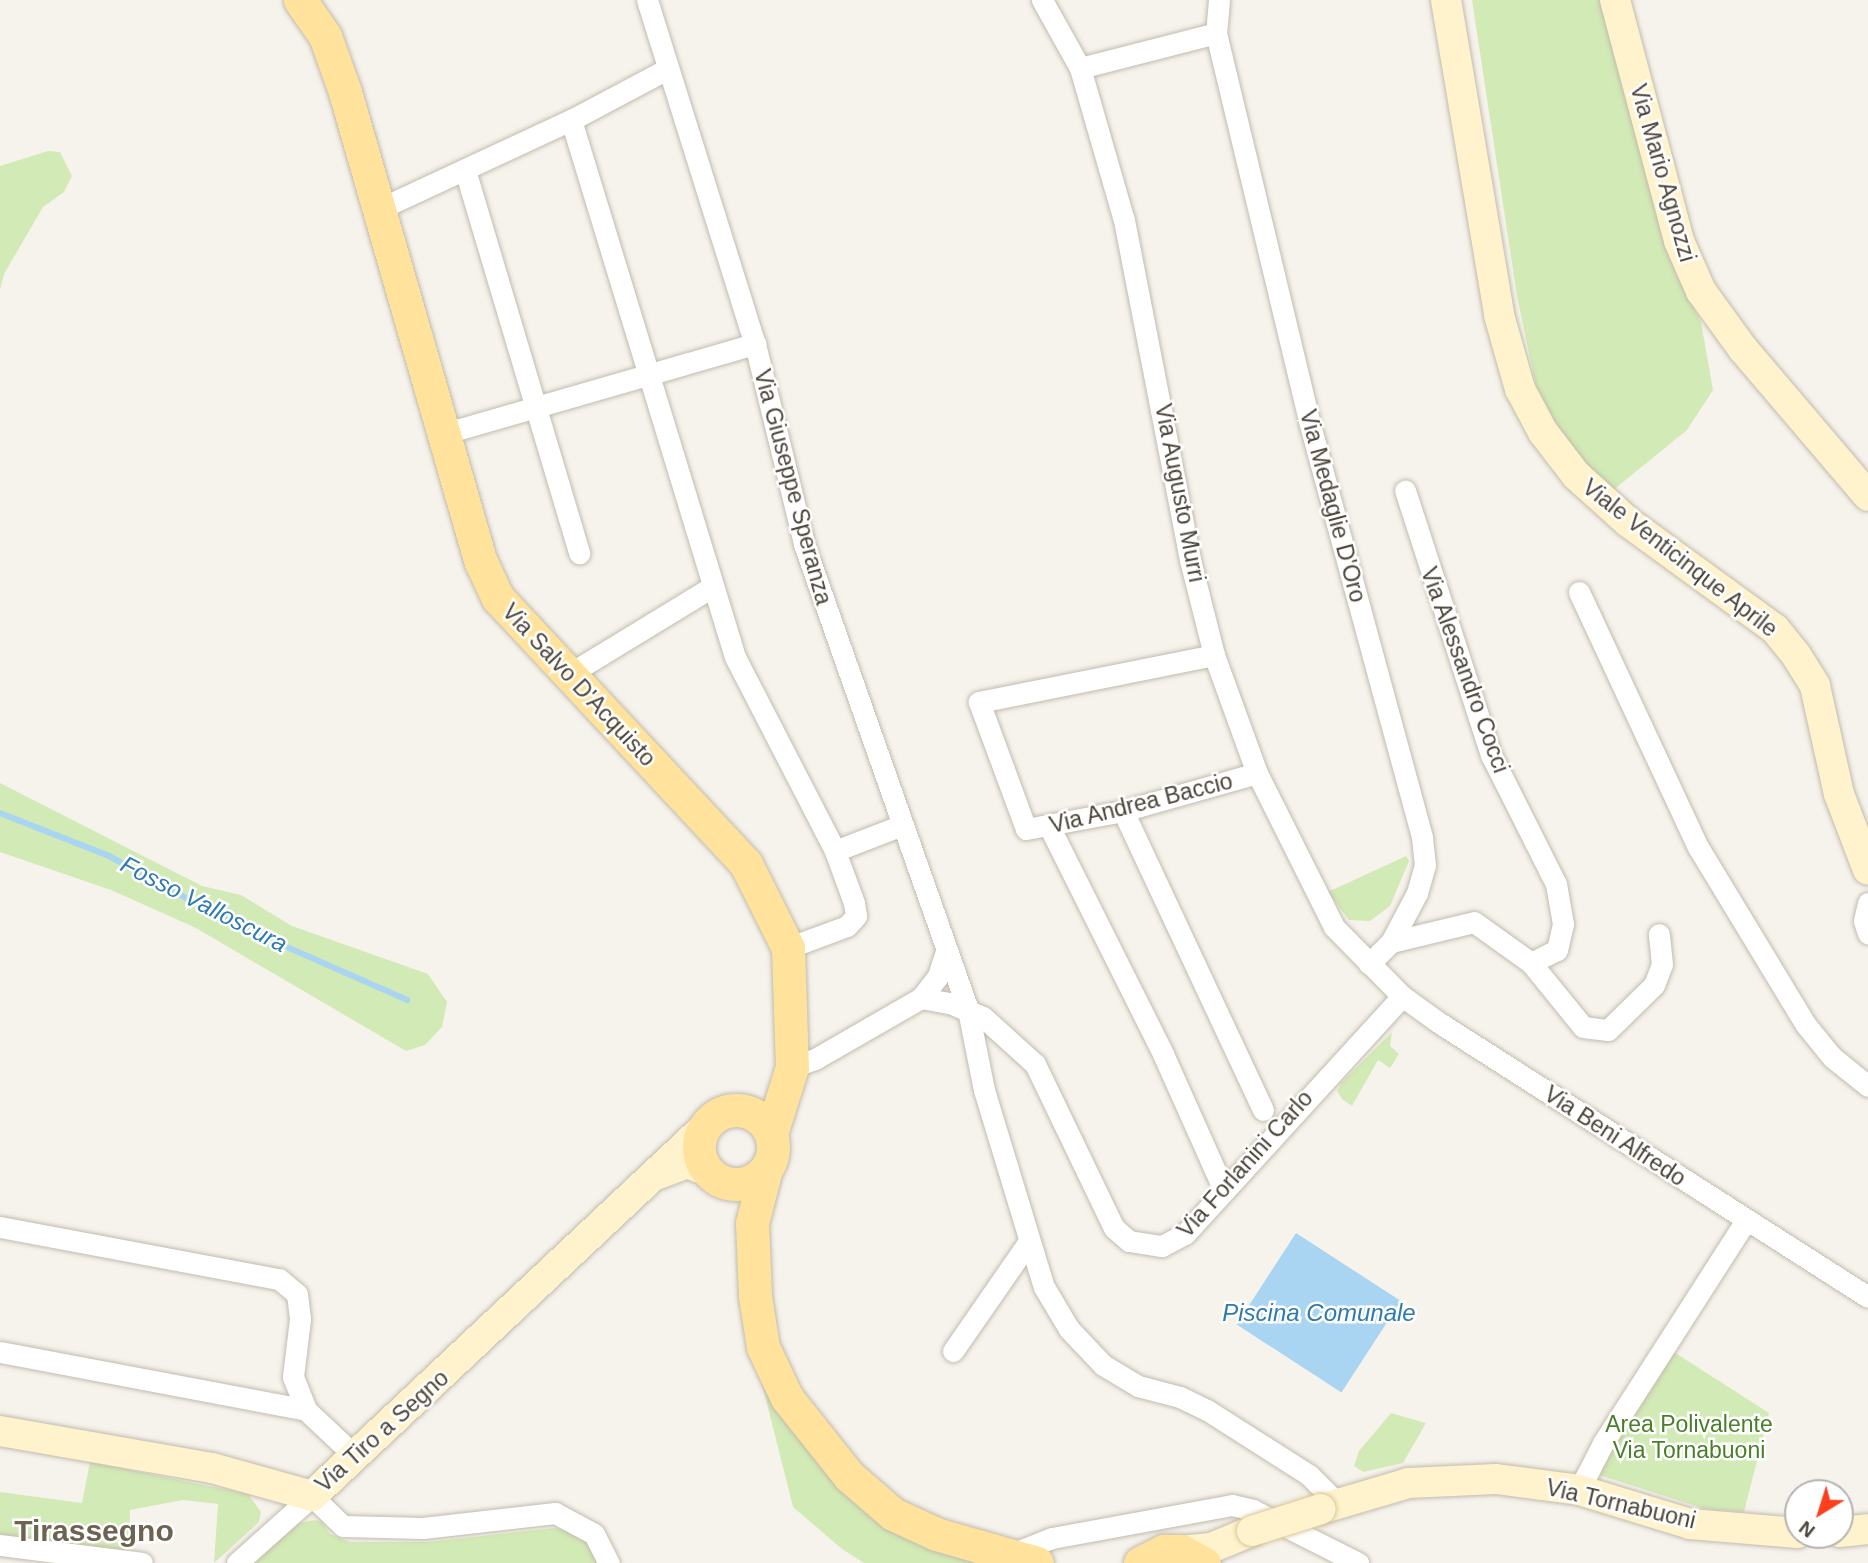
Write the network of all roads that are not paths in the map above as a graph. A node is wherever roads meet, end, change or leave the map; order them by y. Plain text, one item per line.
1 (275, 0) edge
2 (300, 0) edge
3 (647, 0) edge
4 (1042, 0) edge
5 (1219, 0) edge
6 (1446, 0) edge
7 (1615, 0) edge
8 (1216, 33) junction
9 (1080, 68) junction
10 (667, 69) junction
11 (571, 120) junction
12 (359, 150) junction
13 (465, 170) junction
14 (379, 209) junction
15 (755, 344) junction
16 (648, 373) junction
17 (534, 404) junction
18 (446, 433) junction
19 (1405, 491) dead end
20 (1868, 496) edge
21 (579, 553) dead end
22 (712, 587) junction
23 (1579, 592) dead end
24 (1214, 655) junction
25 (566, 676) junction
26 (1257, 773) junction
27 (1124, 811) junction
28 (902, 825) junction
29 (1050, 828) junction
30 (835, 851) junction
31 (1868, 870) edge
32 (1868, 903) edge
33 (1868, 933) edge
34 (1659, 934) dead end
35 (1391, 942) junction
36 (788, 948) junction
37 (946, 951) junction
38 (1531, 963) junction
39 (1369, 964) junction
40 (1402, 996) junction
41 (921, 998) junction
42 (968, 1010) junction
43 (790, 1029) junction
44 (792, 1067) junction
45 (1868, 1086) edge
46 (1263, 1110) dead end
47 (747, 1111) junction
48 (706, 1126) junction
49 (771, 1134) junction
50 (766, 1170) junction
51 (652, 1176) junction
52 (717, 1177) junction
53 (1223, 1188) junction
54 (1746, 1220) junction
55 (752, 1223) junction
56 (0, 1227) edge
57 (1027, 1244) junction
58 (1868, 1297) edge
59 (953, 1351) dead end
60 (0, 1352) edge
61 (306, 1410) junction
62 (0, 1431) edge
63 (356, 1457) junction
64 (1579, 1490) junction
65 (312, 1496) junction
66 (1330, 1506) junction
67 (1252, 1531) junction
68 (1784, 1532) edge
69 (0, 1545) edge
70 (1192, 1557) edge
71 (1023, 1559) edge
72 (142, 1563) edge
73 (237, 1563) edge
74 (609, 1563) edge
75 (1140, 1563) edge
76 (1227, 1563) edge
77 (1358, 1563) edge

1 - 12 main road, Via Salvo D'Acquisto
2 - 12 main road, Via Salvo D'Acquisto
3 - 10 street, Via Giuseppe Speranza
4 - 9 street, Via Augusto Murri
5 - 8 street, Via Medaglie D'Oro
6 - 31 main road, Viale Venticinque Aprile
7 - 20 main road, Via Mario Agnozzi
8 - 9 street
8 - 35 street, Via Medaglie D'Oro
9 - 24 street, Via Augusto Murri
10 - 11 street
10 - 15 street, Via Giuseppe Speranza
11 - 13 street
11 - 16 street
12 - 14 main road, Via Salvo D'Acquisto
13 - 14 street
13 - 17 street
14 - 18 main road, Via Salvo D'Acquisto
15 - 16 street
15 - 28 street, Via Giuseppe Speranza
16 - 17 street
16 - 22 street
17 - 18 street
17 - 21 street
18 - 25 main road, Via Salvo D'Acquisto
19 - 38 street, Via Alessandro Cocci
22 - 25 street
22 - 30 street
23 - 45 street
24 - 26 street, Via Augusto Murri
24 - 29 street, Via Andrea Baccio
25 - 36 main road, Via Salvo D'Acquisto
26 - 27 street, Via Andrea Baccio
26 - 39 street, Via Augusto Murri
27 - 29 street, Via Andrea Baccio
27 - 46 street
28 - 30 street
28 - 37 street, Via Giuseppe Speranza
29 - 53 street
30 - 36 street
32 - 33 street
34 - 38 street
35 - 38 street
35 - 39 street, Via Medaglie D'Oro
36 - 43 main road, Via Salvo D'Acquisto
37 - 41 street
37 - 42 street, Via Giuseppe Speranza
39 - 40 street, Via Beni Alfredo
40 - 53 street, Via Forlanini Carlo
40 - 54 street, Via Beni Alfredo
41 - 42 street
41 - 44 street
42 - 53 street, Via Forlanini Carlo
42 - 57 street, Via Giuseppe Speranza
43 - 44 main road
43 - 47 main road
44 - 49 main road
47 - 48 main road
47 - 49 main road
48 - 51 main road, Via Tiro a Segno
48 - 52 main road
49 - 50 main road
50 - 52 main road
50 - 55 main road
51 - 52 main road, Via Tiro a Segno
51 - 63 main road, Via Tiro a Segno
52 - 55 main road
54 - 58 street, Via Beni Alfredo
54 - 64 street
55 - 71 main road
56 - 61 street
57 - 59 street
57 - 66 street, Via Giuseppe Speranza
60 - 61 street
61 - 63 street
62 - 65 main road, Via Tiro a Segno
63 - 65 main road, Via Tiro a Segno
64 - 66 main road, Via Tornabuoni
64 - 68 main road, Via Tornabuoni
65 - 73 street
65 - 74 street
66 - 67 main road, Via Tornabuoni, bridge
67 - 70 main road, Via Tornabuoni
67 - 76 main road
69 - 72 street
70 - 75 main road
71 - 77 street

